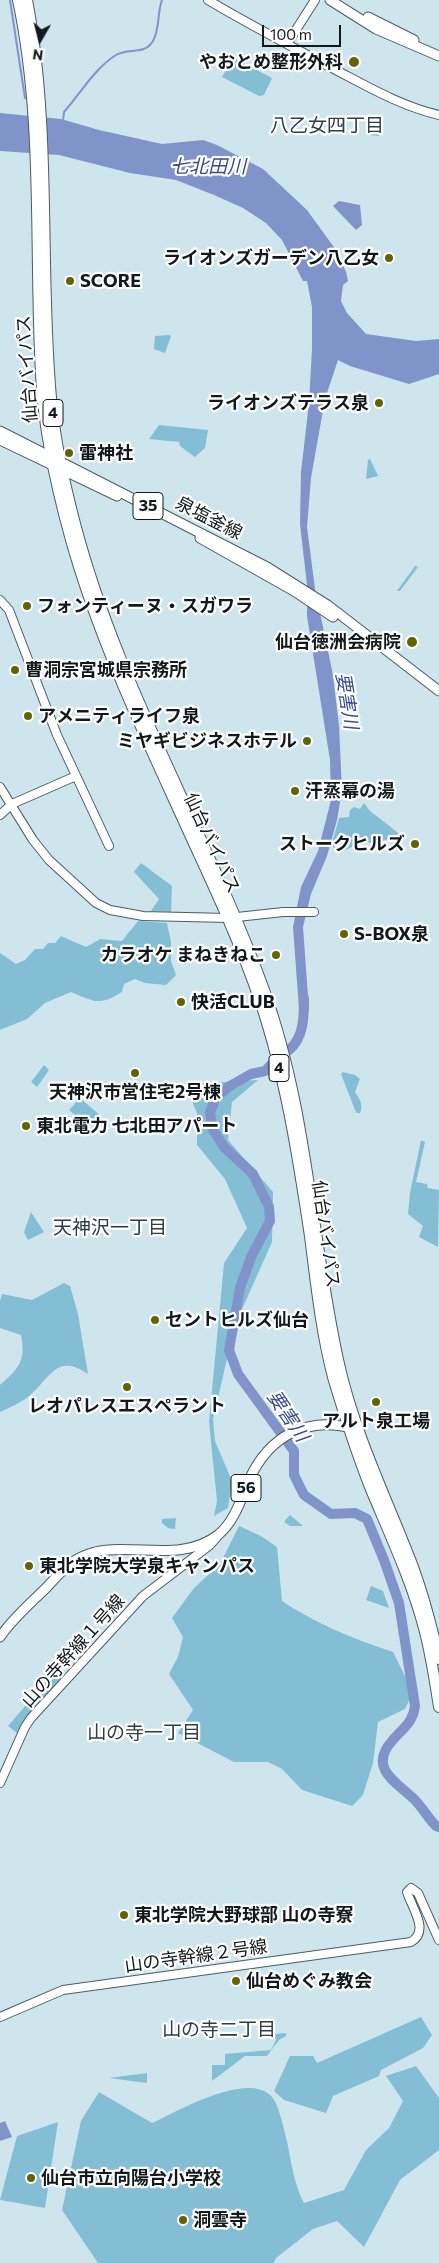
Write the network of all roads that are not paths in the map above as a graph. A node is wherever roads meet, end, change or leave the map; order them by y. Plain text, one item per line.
1 (18, 0) edge
2 (26, 0) edge
3 (208, 0) edge
4 (315, 0) edge
5 (330, 0) edge
6 (340, 0) edge
7 (287, 44) junction
8 (439, 50) edge
9 (439, 56) edge
10 (35, 101) junction
11 (439, 115) edge
12 (0, 431) edge
13 (0, 440) edge
14 (57, 463) junction
15 (0, 600) edge
16 (324, 606) junction
17 (439, 691) edge
18 (439, 698) edge
19 (76, 776) junction
20 (0, 787) edge
21 (12, 804) junction
22 (0, 815) edge
23 (109, 846) dead end
24 (314, 912) dead end
25 (232, 917) junction
26 (354, 1429) junction
27 (218, 1535) junction
28 (193, 1548) junction
29 (191, 1558) junction
30 (430, 1620) junction
31 (439, 1635) edge
32 (0, 1637) edge
33 (439, 1659) edge
34 (438, 1691) edge
35 (439, 1707) edge
36 (0, 1783) edge
37 (439, 1940) edge
38 (0, 2017) edge

1 - 10 highway, 仙台バイパス / 4
2 - 10 highway, 仙台バイパス / 4
3 - 7 street
4 - 7 street
5 - 9 main road
6 - 8 main road
7 - 11 street
10 - 14 highway, 仙台バイパス / 4
12 - 14 main road, 泉塩釜線 / 35
13 - 14 main road, 35
14 - 16 main road, 泉塩釜線 / 35
14 - 25 highway, 仙台バイパス / 4
15 - 19 street
16 - 17 main road, 35
16 - 18 main road, 35
19 - 21 street
19 - 23 street
20 - 21 street
21 - 22 street
21 - 25 street
24 - 25 street
25 - 26 highway, 仙台バイパス / 4
26 - 27 main road, 56
26 - 30 highway, 仙台バイパス / 4
26 - 34 highway, 仙台バイパス / 4
27 - 28 main road, 56
27 - 29 street, 山の寺幹線１号線
28 - 29 street
28 - 32 main road, 56
29 - 36 street, 山の寺幹線１号線
30 - 31 highway
30 - 33 highway, 仙台バイパス / 4
34 - 35 highway, 4
37 - 38 street, 山の寺幹線２号線

